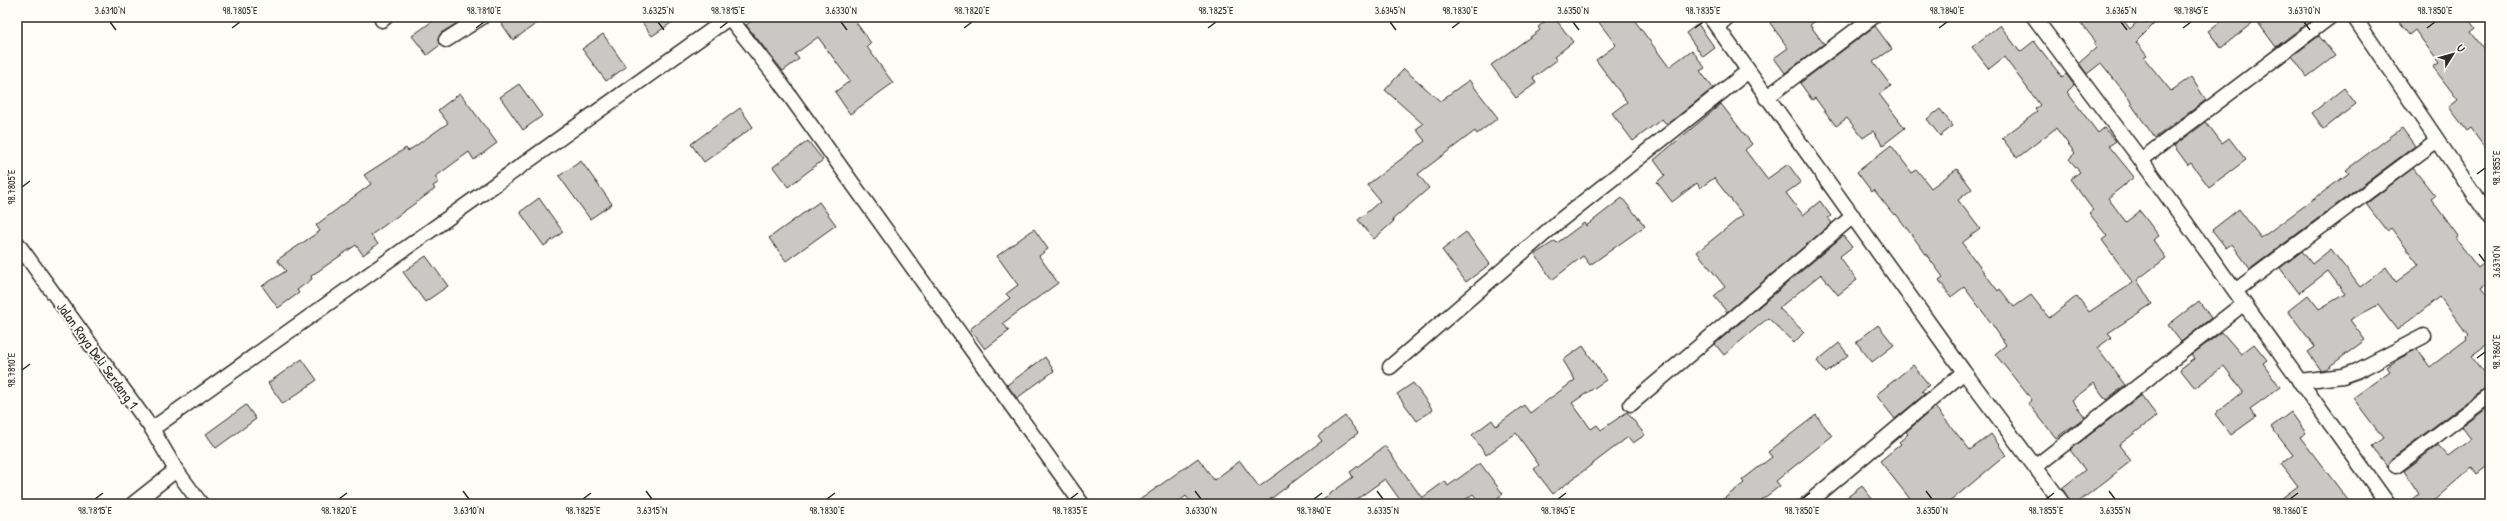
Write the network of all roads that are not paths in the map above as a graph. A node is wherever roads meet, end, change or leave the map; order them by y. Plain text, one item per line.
1 (482, 17) edge
2 (730, 17) edge
3 (1873, 17) edge
4 (2034, 17) edge
5 (2330, 17) edge
6 (2354, 17) edge
7 (1718, 20) edge
8 (446, 40) dead end
9 (1747, 72) junction
10 (1766, 98) junction
11 (2436, 141) junction
12 (2142, 160) junction
13 (1853, 216) junction
14 (2490, 218) edge
15 (17, 243) edge
16 (2235, 291) junction
17 (2243, 304) junction
18 (2424, 336) dead end
19 (1390, 366) dead end
20 (1964, 372) junction
21 (2299, 381) junction
22 (2490, 395) edge
23 (1631, 404) dead end
24 (152, 428) junction
25 (2396, 466) dead end
26 (2035, 467) junction
27 (176, 470) junction
28 (133, 504) edge
29 (201, 504) edge
30 (1082, 504) edge
31 (1807, 504) edge
32 (2063, 504) edge
33 (2388, 504) edge

1 - 8 street
2 - 24 street
2 - 30 street
3 - 10 street
4 - 12 street
5 - 12 street
6 - 11 street
7 - 9 street
9 - 10 street
9 - 19 street
10 - 13 street
11 - 14 street
11 - 16 street
12 - 16 street
13 - 20 street
13 - 23 street
15 - 24 street, Jalan Raya Deli Serdang 1
16 - 17 street
17 - 21 street
17 - 26 street
18 - 21 street
20 - 26 street
20 - 31 street
21 - 33 street
22 - 25 street
24 - 27 street, Jalan Raya Deli Serdang 1
26 - 32 street
27 - 28 street
27 - 29 street, Jalan Raya Deli Serdang 1

